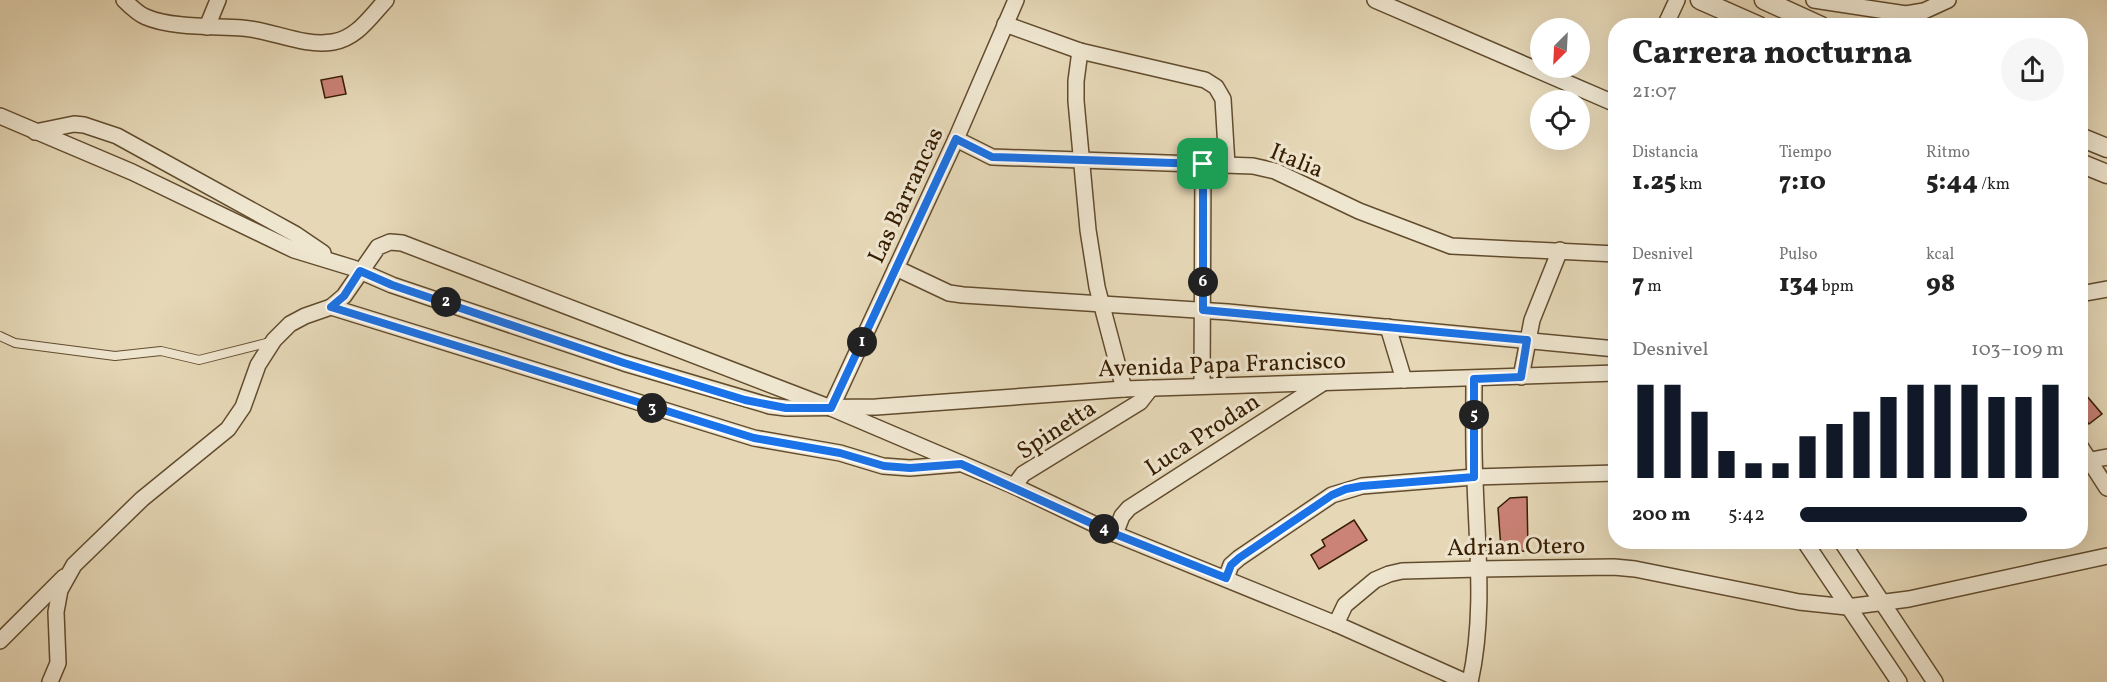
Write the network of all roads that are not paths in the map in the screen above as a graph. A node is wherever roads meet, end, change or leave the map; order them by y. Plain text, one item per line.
1 (124, 0) edge
2 (218, 0) edge
3 (386, 0) edge
4 (1016, 0) edge
5 (1375, 0) edge
6 (1677, 0) edge
7 (1700, 0) edge
8 (1764, 0) edge
9 (1814, 0) edge
10 (1948, 0) edge
11 (1669, 18) edge
12 (1741, 18) edge
13 (1803, 18) edge
14 (1005, 24) junction
15 (207, 27) junction
16 (1080, 51) junction
17 (1608, 101) edge
18 (0, 116) edge
19 (35, 132) junction
20 (956, 139) junction
21 (2088, 140) edge
22 (2107, 147) edge
23 (1082, 159) junction
24 (1203, 164) junction
25 (1227, 165) junction
26 (2088, 167) edge
27 (2107, 174) edge
28 (1560, 250) junction
29 (1608, 253) edge
30 (338, 263) junction
31 (896, 268) junction
32 (360, 271) junction
33 (2107, 289) edge
34 (2088, 293) edge
35 (1100, 303) junction
36 (331, 307) junction
37 (1203, 310) junction
38 (1388, 327) junction
39 (0, 336) edge
40 (274, 340) junction
41 (1527, 340) junction
42 (1608, 348) edge
43 (1608, 373) edge
44 (1521, 377) junction
45 (1474, 379) junction
46 (1404, 380) junction
47 (1325, 382) junction
48 (1202, 386) junction
49 (1151, 388) junction
50 (1124, 389) junction
51 (831, 408) junction
52 (2107, 457) edge
53 (2088, 460) edge
54 (961, 464) junction
55 (2088, 465) edge
56 (1608, 473) edge
57 (1474, 477) junction
58 (1014, 486) junction
59 (2107, 488) edge
60 (1115, 534) junction
61 (1810, 549) edge
62 (1847, 549) edge
63 (2107, 556) edge
64 (72, 568) junction
65 (1479, 568) junction
66 (1226, 578) junction
67 (1882, 603) junction
68 (1847, 607) junction
69 (1336, 624) junction
70 (0, 641) edge
71 (50, 682) edge
72 (1468, 682) edge
73 (1899, 682) edge
74 (1935, 682) edge

1 - 15 street
2 - 15 street
3 - 15 street
4 - 14 street, Las Barrancas
5 - 17 street
6 - 11 street
7 - 12 street
8 - 13 street
9 - 10 street
14 - 16 street
14 - 20 street, Las Barrancas
16 - 23 street
16 - 25 street
18 - 19 street
19 - 30 street
19 - 30 street
20 - 23 street, Italia
20 - 31 street, Las Barrancas
21 - 22 street
23 - 24 street, Italia
23 - 35 street
24 - 25 street, Italia
24 - 37 street
25 - 28 street, Italia
26 - 27 street
28 - 29 street, Italia
28 - 41 street
30 - 32 street, Avenida Papa Francisco
31 - 35 street
31 - 51 street, Las Barrancas
32 - 36 street
32 - 51 street, Avenida Papa Francisco
32 - 51 street
33 - 34 street
35 - 37 street
35 - 50 street
36 - 40 street
36 - 54 street
37 - 38 street
37 - 48 street
38 - 41 street
38 - 46 street
39 - 40 lane
40 - 64 street
41 - 42 street
41 - 44 street
43 - 44 street, Avenida Papa Francisco
44 - 45 street, Avenida Papa Francisco
45 - 46 street, Avenida Papa Francisco
45 - 57 street
46 - 47 street, Avenida Papa Francisco
47 - 48 street, Avenida Papa Francisco
47 - 60 street, Luca Prodan
48 - 49 street, Avenida Papa Francisco
49 - 50 street, Avenida Papa Francisco
49 - 58 street, Spinetta
50 - 51 street, Avenida Papa Francisco
51 - 54 street
52 - 53 street
54 - 58 street
55 - 59 street
56 - 57 street
57 - 65 street
57 - 66 street
58 - 60 street
60 - 66 street
61 - 68 street
62 - 67 street
63 - 67 street, Adrian Otero
64 - 70 street
64 - 71 street
65 - 68 street, Adrian Otero
65 - 69 street, Adrian Otero
65 - 72 street
66 - 69 street
67 - 68 street, Adrian Otero
67 - 74 street
68 - 73 street
69 - 72 street

